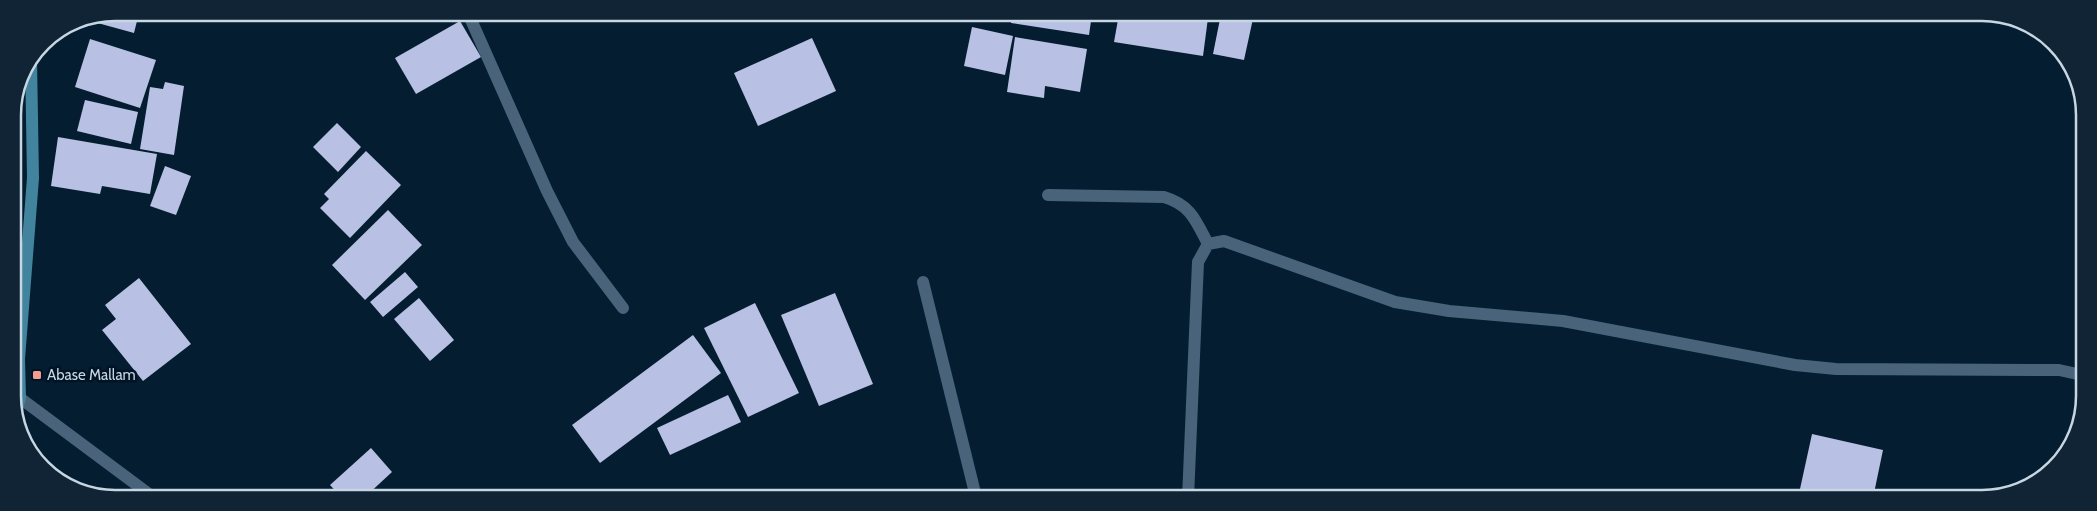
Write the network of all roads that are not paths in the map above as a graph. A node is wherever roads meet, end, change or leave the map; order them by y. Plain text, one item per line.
1 (472, 21) edge
2 (31, 74) edge
3 (1048, 195) dead end
4 (1208, 244) junction
5 (923, 282) dead end
6 (623, 308) dead end
7 (21, 313) edge
8 (2076, 374) edge
9 (21, 399) edge
10 (145, 490) edge
11 (974, 490) edge
12 (1188, 490) edge

1 - 6 street
2 - 7 street
3 - 4 street
4 - 8 street
4 - 12 street
5 - 11 street
9 - 10 street

